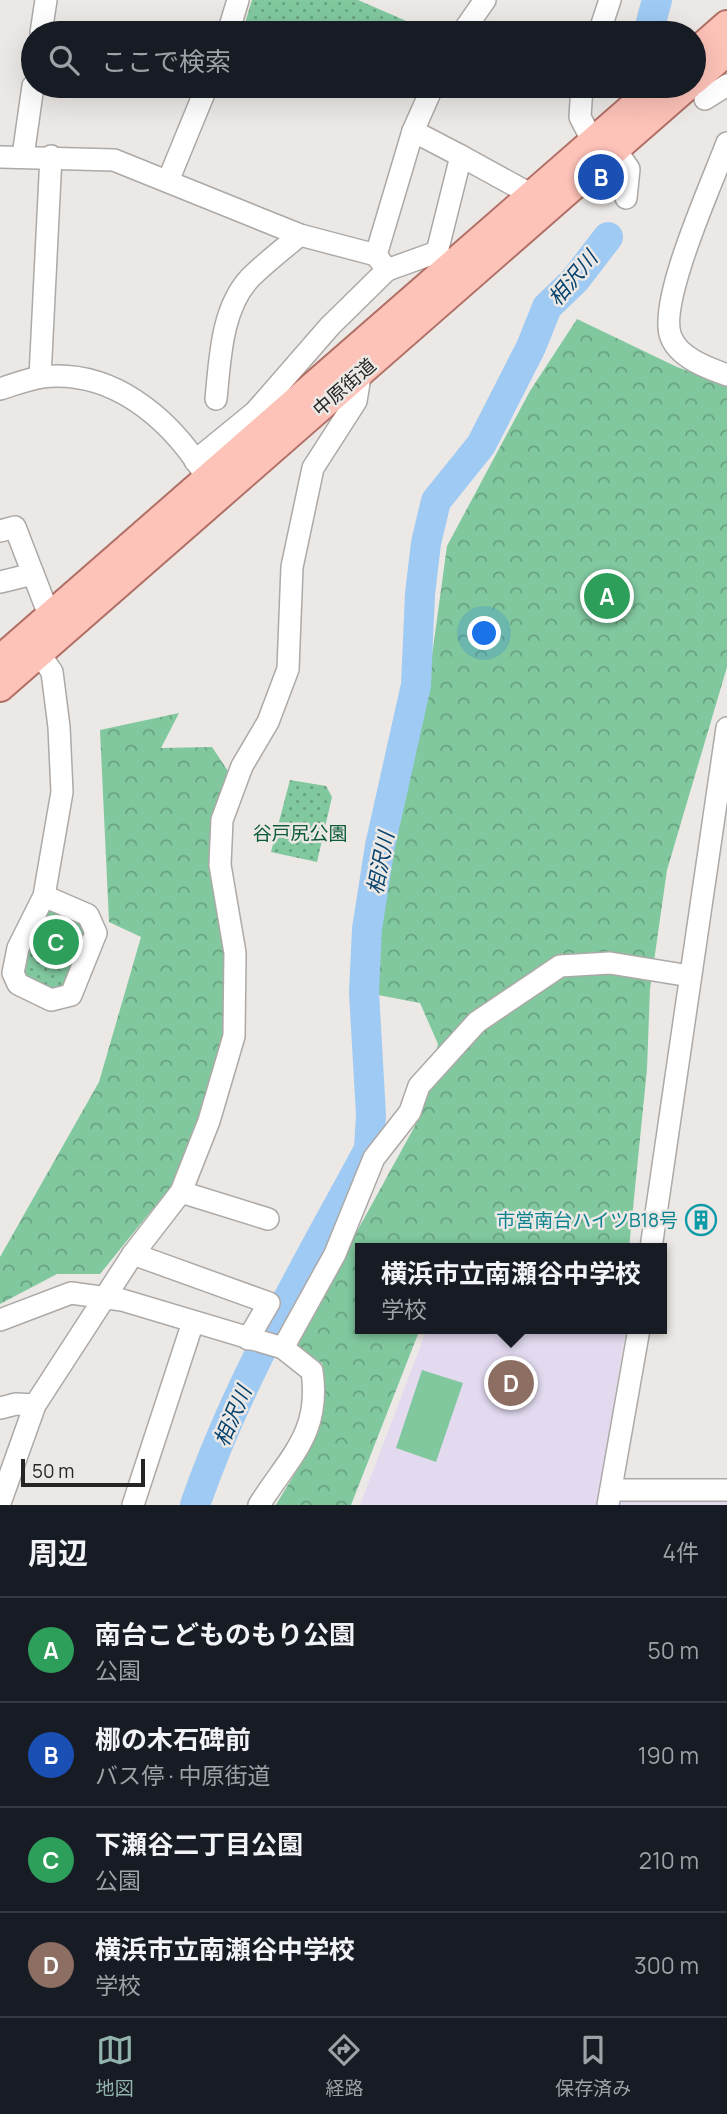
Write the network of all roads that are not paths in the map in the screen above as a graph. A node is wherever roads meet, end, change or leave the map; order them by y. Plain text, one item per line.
1 (46, 0) edge
2 (238, 0) edge
3 (485, 0) edge
4 (610, 0) edge
5 (43, 21) edge
6 (232, 21) edge
7 (470, 21) edge
8 (603, 21) edge
9 (727, 25) edge
10 (706, 43) edge
11 (727, 51) edge
12 (706, 75) edge
13 (727, 85) edge
14 (706, 87) edge
15 (31, 98) edge
16 (202, 98) edge
17 (428, 98) edge
18 (581, 98) edge
19 (646, 98) edge
20 (679, 98) edge
21 (413, 131) junction
22 (727, 143) edge
23 (604, 146) junction
24 (23, 156) junction
25 (51, 156) junction
26 (461, 156) junction
27 (0, 157) edge
28 (168, 180) junction
29 (532, 195) junction
30 (626, 198) dead end
31 (300, 235) junction
32 (444, 259) junction
33 (381, 263) junction
34 (356, 362) junction
35 (727, 375) edge
36 (40, 377) junction
37 (0, 389) edge
38 (216, 399) dead end
39 (201, 470) junction
40 (0, 531) edge
41 (33, 575) junction
42 (0, 582) edge
43 (50, 615) junction
44 (40, 653) junction
45 (0, 660) edge
46 (0, 687) edge
47 (727, 728) edge
48 (44, 897) junction
49 (690, 976) junction
50 (180, 1192) junction
51 (268, 1219) dead end
52 (652, 1243) edge
53 (133, 1254) junction
54 (105, 1298) junction
55 (0, 1320) edge
56 (193, 1322) junction
57 (638, 1334) edge
58 (265, 1344) junction
59 (35, 1405) junction
60 (0, 1408) edge
61 (727, 1490) edge
62 (610, 1497) edge
63 (0, 1503) edge
64 (133, 1505) edge
65 (259, 1505) edge

1 - 5 street
2 - 6 street
3 - 7 street
4 - 8 street
9 - 10 main road
11 - 12 main road, 中原街道
13 - 14 street
15 - 24 street
16 - 28 street
17 - 21 street
18 - 23 street
19 - 23 main road, 中原街道
20 - 23 main road, 中原街道
21 - 26 street
21 - 33 street
22 - 35 street
23 - 29 main road, 中原街道
23 - 30 street
23 - 34 main road, 中原街道
24 - 25 street
24 - 27 street
25 - 28 street
25 - 36 street
26 - 29 street
26 - 32 street
28 - 31 street
29 - 32 main road, 中原街道
31 - 33 street
31 - 38 street
32 - 33 street
32 - 34 main road, 中原街道
33 - 39 street
34 - 39 main road, 中原街道
34 - 44 main road, 中原街道
34 - 50 street
36 - 37 street
36 - 39 street
39 - 43 main road, 中原街道
40 - 41 street
41 - 42 street
41 - 43 street
43 - 45 main road, 中原街道
44 - 46 main road, 中原街道
44 - 48 street
47 - 49 street
48 - 48 street
49 - 52 street
49 - 58 street
50 - 51 street
50 - 53 street
53 - 54 street
53 - 58 street
54 - 55 street
54 - 56 street
54 - 59 street
56 - 58 street
56 - 64 street
57 - 62 street
58 - 65 street
59 - 60 street
59 - 63 street
61 - 62 street

